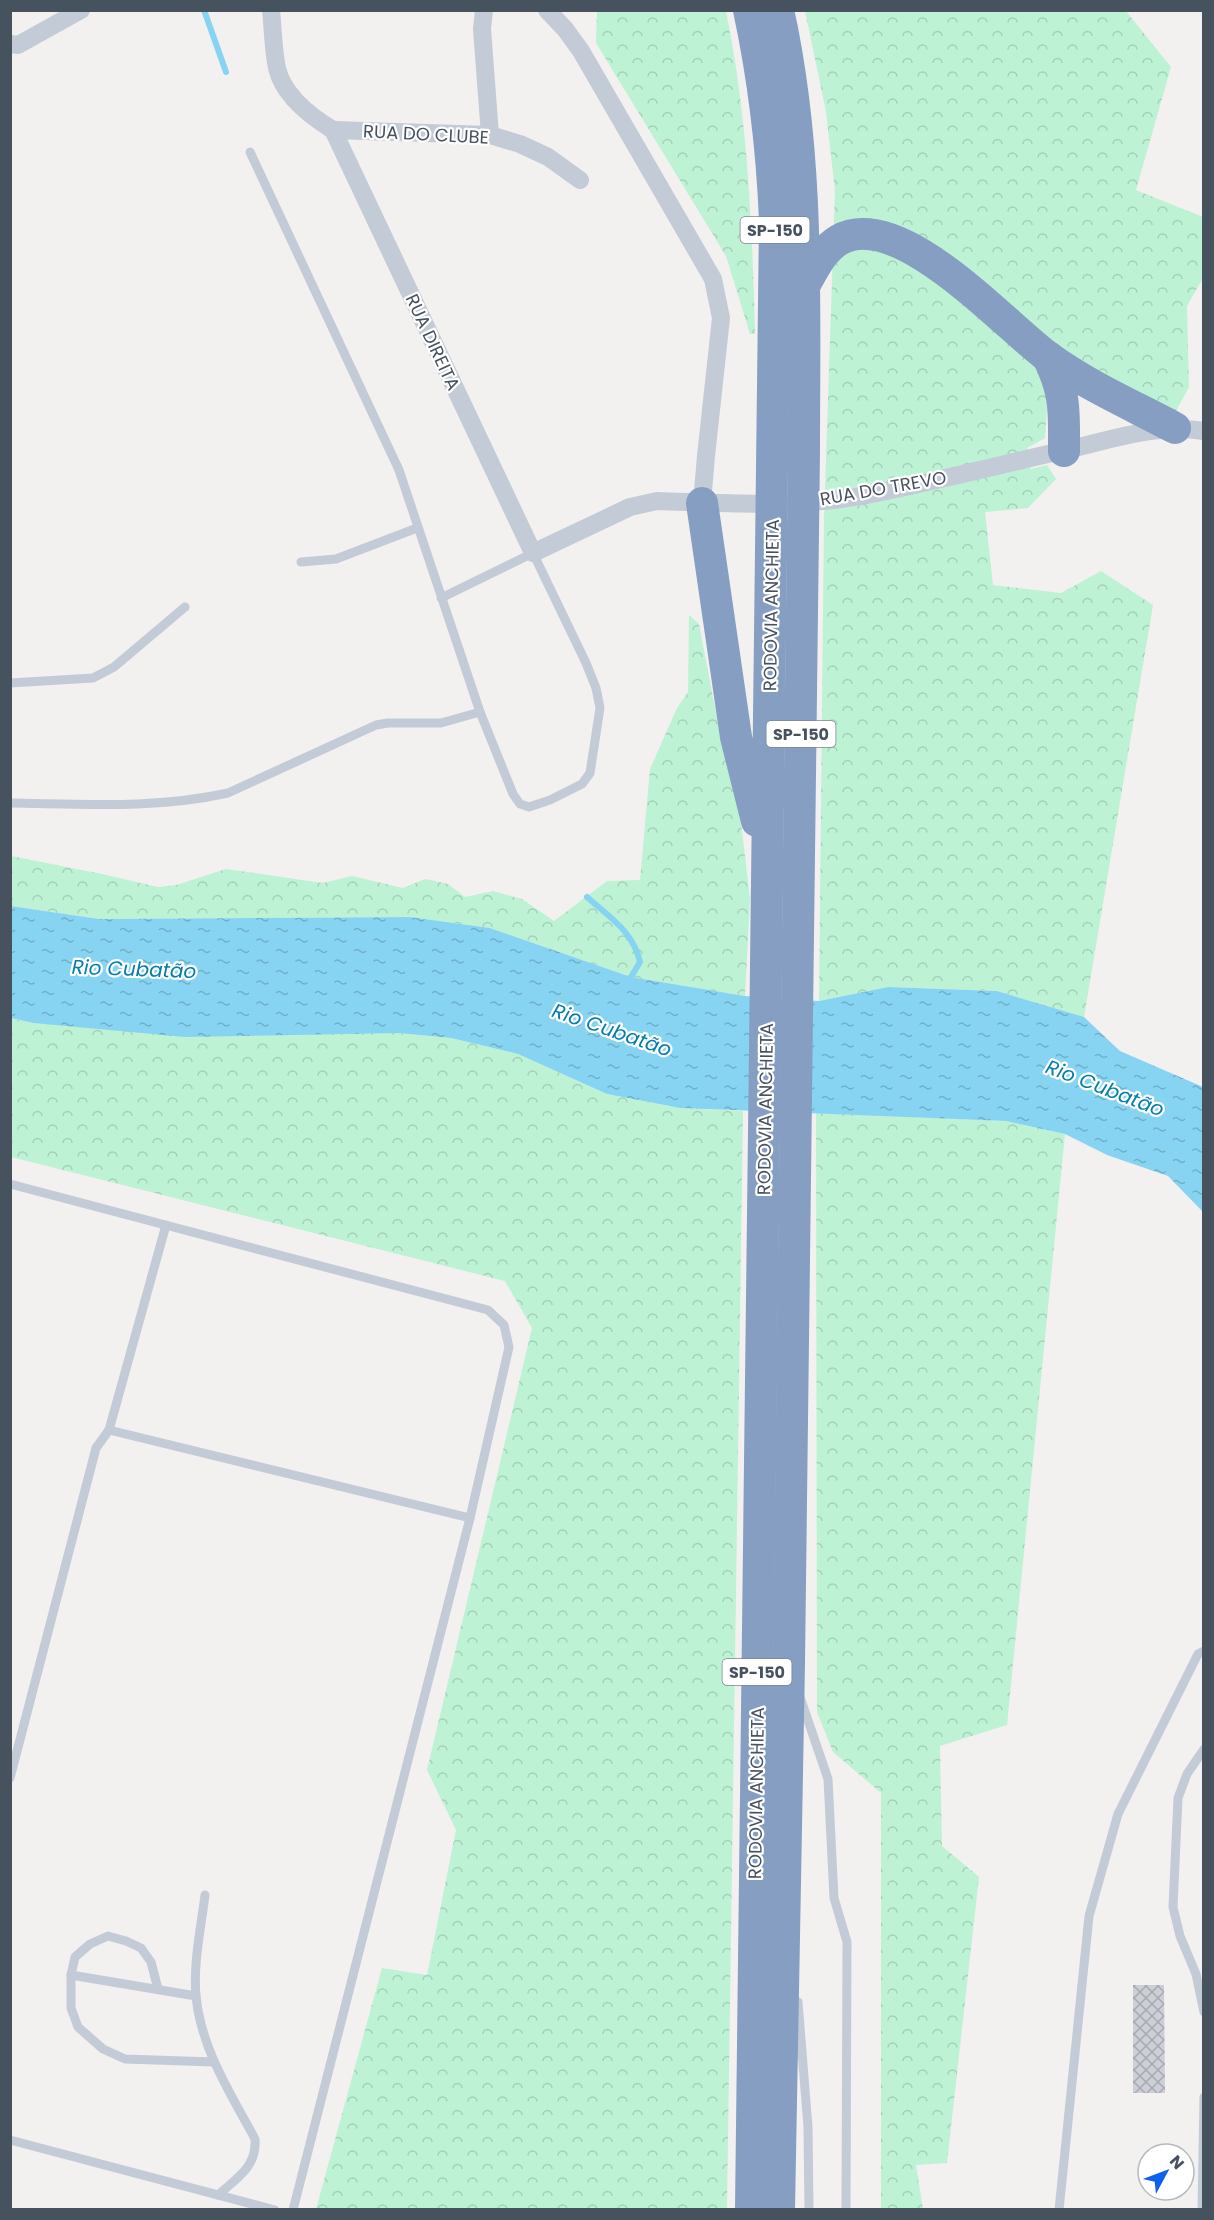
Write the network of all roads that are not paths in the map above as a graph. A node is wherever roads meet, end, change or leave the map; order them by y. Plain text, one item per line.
1 (81, 10) edge
2 (271, 10) edge
3 (484, 10) edge
4 (547, 10) edge
5 (749, 10) edge
6 (778, 10) edge
7 (10, 44) edge
8 (333, 130) junction
9 (490, 135) junction
10 (250, 152) dead end
11 (580, 180) dead end
12 (804, 286) junction
13 (1048, 357) junction
14 (1189, 429) edge
15 (1064, 451) junction
16 (702, 502) junction
17 (417, 528) junction
18 (533, 553) junction
19 (301, 562) dead end
20 (441, 598) junction
21 (185, 607) dead end
22 (10, 683) edge
23 (480, 712) junction
24 (10, 803) edge
25 (768, 862) junction
26 (779, 1136) junction
27 (10, 1184) edge
28 (166, 1225) junction
29 (109, 1430) junction
30 (470, 1518) junction
31 (1203, 1651) edge
32 (789, 1663) junction
33 (1203, 1749) edge
34 (10, 1778) edge
35 (785, 1851) junction
36 (205, 1896) dead end
37 (794, 1955) dead end
38 (71, 1975) junction
39 (158, 1989) junction
40 (796, 1989) dead end
41 (196, 1996) junction
42 (1203, 2012) edge
43 (214, 2062) junction
44 (1203, 2097) edge
45 (10, 2140) edge
46 (846, 2190) junction
47 (218, 2195) junction
48 (275, 2210) edge
49 (293, 2210) edge
50 (750, 2210) edge
51 (779, 2210) edge
52 (809, 2210) edge
53 (840, 2210) edge
54 (846, 2210) edge
55 (1059, 2210) edge
56 (1202, 2210) edge

1 - 7 street
2 - 8 street
3 - 9 street
4 - 16 street
5 - 25 highway, RODOVIA ANCHIETA / SP-150
6 - 12 highway, RODOVIA ANCHIETA / SP-150
8 - 9 street, RUA DO CLUBE
8 - 18 street, RUA DIREITA
9 - 11 street, RUA DO CLUBE
10 - 17 lane
12 - 13 highway
12 - 26 highway, RODOVIA ANCHIETA / SP-150
13 - 14 highway
13 - 15 highway
14 - 15 street, RUA DO TREVO
15 - 16 street, RUA DO TREVO
16 - 18 street, RUA DO TREVO
16 - 25 highway
17 - 19 lane
17 - 20 lane
18 - 20 lane
18 - 23 lane
20 - 23 lane
21 - 22 lane
23 - 24 lane
25 - 26 highway, RODOVIA ANCHIETA / SP-150
26 - 32 highway, RODOVIA ANCHIETA / SP-150
26 - 50 highway, RODOVIA ANCHIETA / SP-150
27 - 28 lane
28 - 29 lane
28 - 30 lane
29 - 30 lane
29 - 34 lane
30 - 49 lane
31 - 55 lane
32 - 35 highway, RODOVIA ANCHIETA / SP-150
32 - 46 lane
33 - 42 lane
35 - 37 lane
35 - 51 highway, RODOVIA ANCHIETA / SP-150
36 - 41 lane
38 - 39 lane
38 - 39 lane
38 - 43 lane
39 - 41 lane
40 - 52 lane
41 - 43 lane
43 - 47 lane
44 - 56 lane
45 - 47 lane
46 - 53 lane
46 - 54 lane
47 - 48 lane

